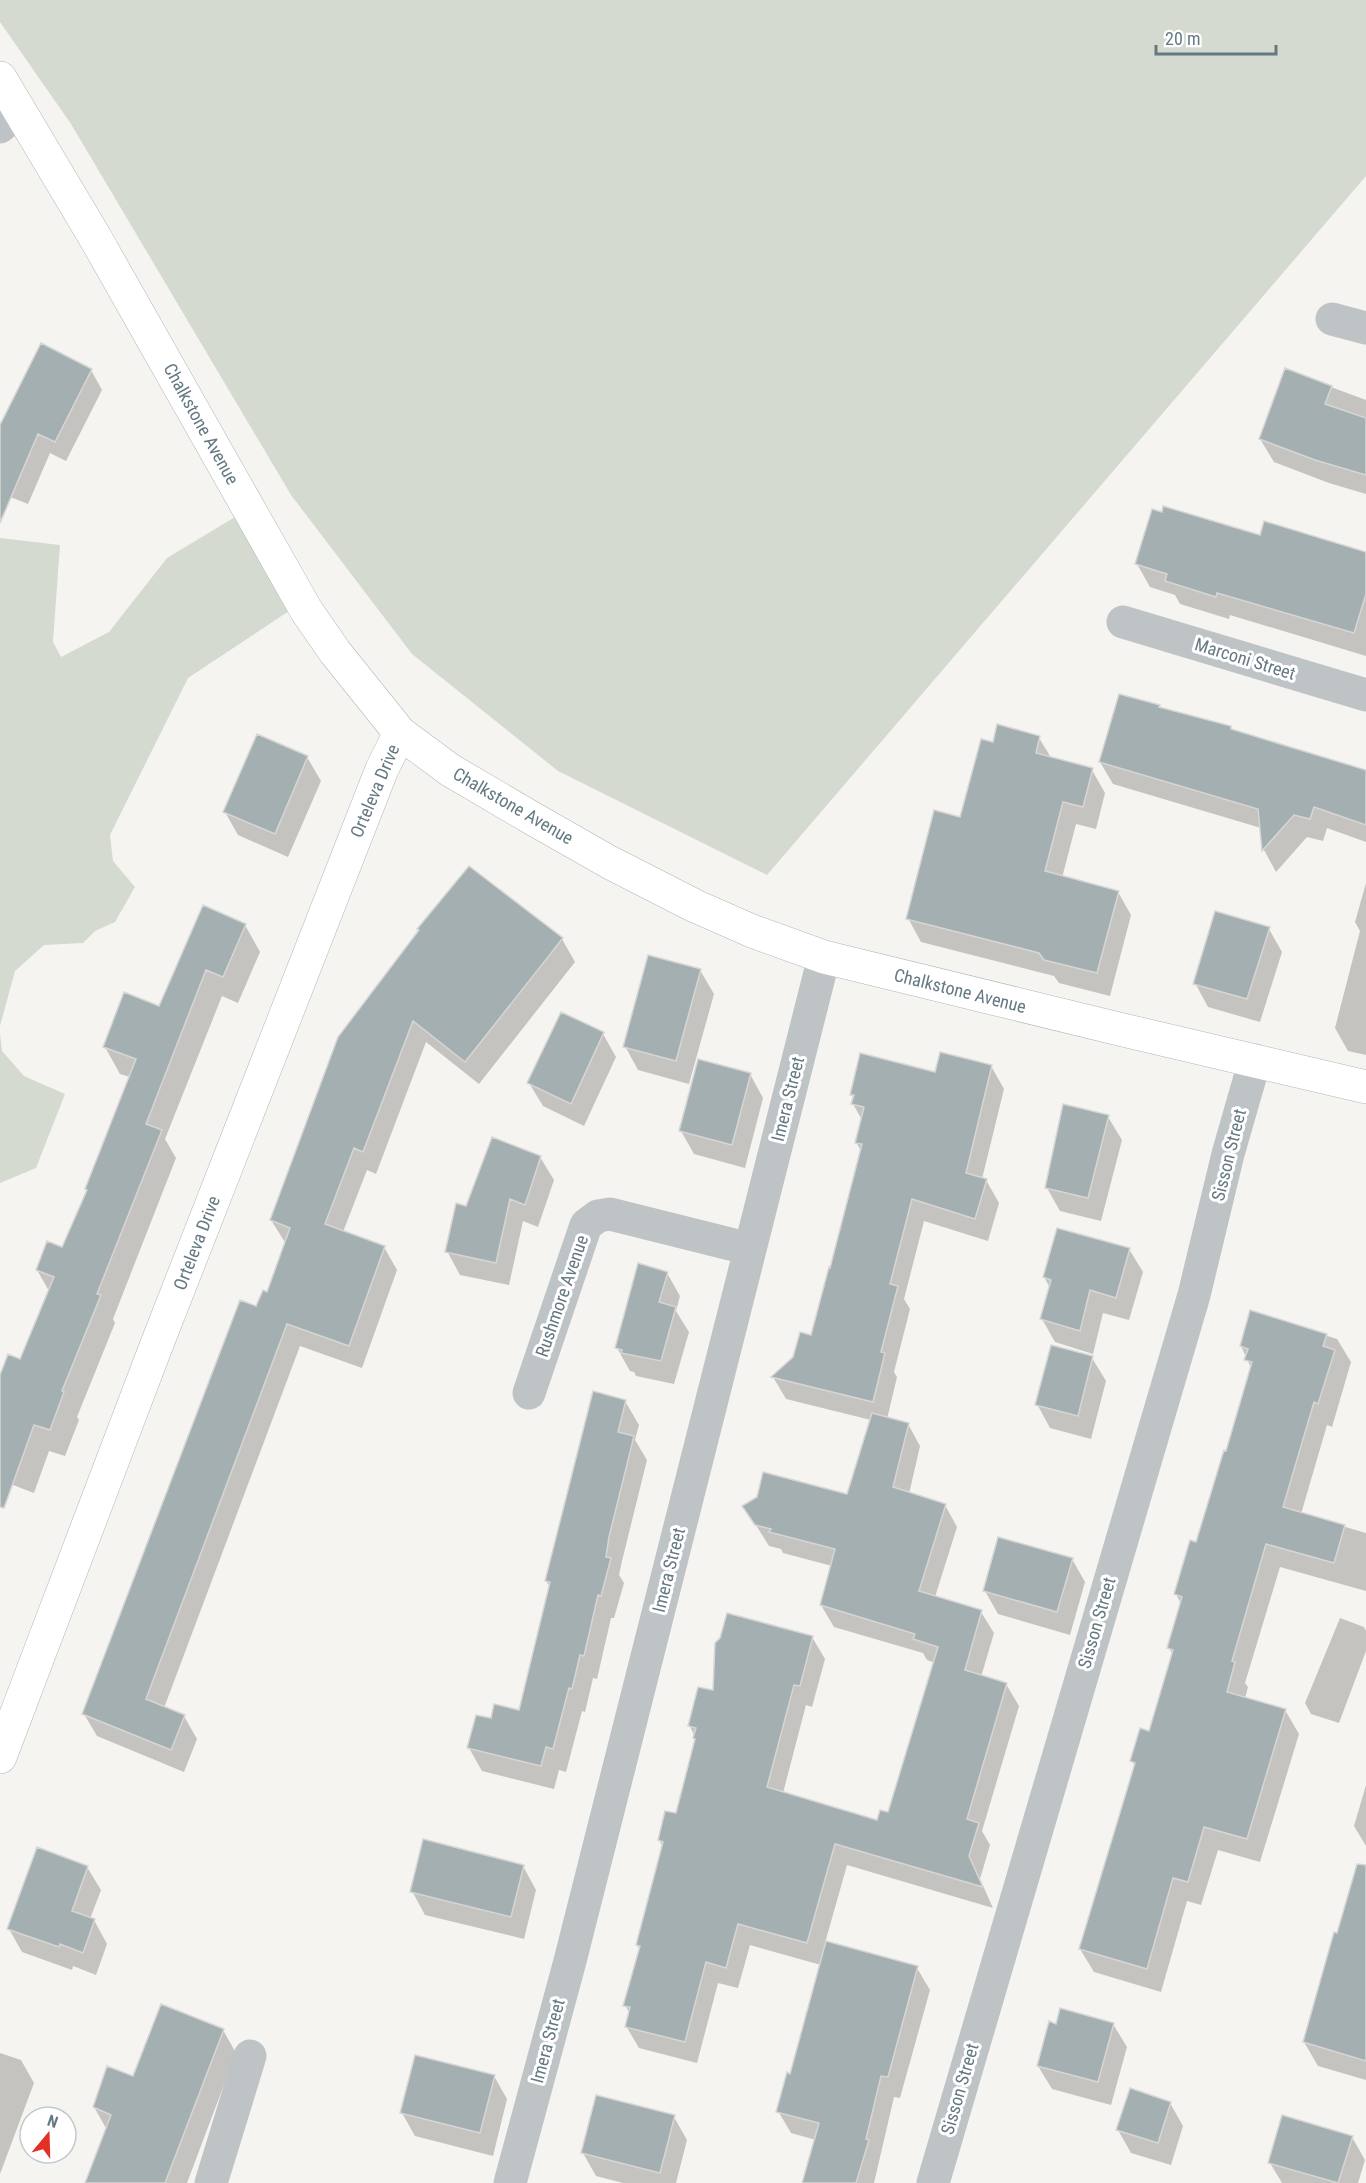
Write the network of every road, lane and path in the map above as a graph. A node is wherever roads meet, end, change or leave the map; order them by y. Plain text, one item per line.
1 (0, 78) edge
2 (10, 119) edge
3 (1332, 319) dead end
4 (1366, 328) edge
5 (1123, 622) dead end
6 (1366, 695) edge
7 (400, 733) junction
8 (824, 957) junction
9 (1255, 1060) junction
10 (1366, 1087) edge
11 (750, 1249) junction
12 (529, 1393) dead end
13 (0, 1757) edge
14 (250, 2056) dead end
15 (211, 2183) edge
16 (510, 2183) edge
17 (933, 2183) edge

1 - 2 main road, Chalkstone Avenue
2 - 7 main road, Chalkstone Avenue
3 - 4 street
5 - 6 street, Marconi Street
7 - 8 main road, Chalkstone Avenue
7 - 13 main road, Orteleva Drive
8 - 9 main road, Chalkstone Avenue
8 - 11 street, Imera Street
9 - 10 main road, Chalkstone Avenue
9 - 17 street, Sisson Street
11 - 12 street, Rushmore Avenue
11 - 16 street, Imera Street
14 - 15 street

